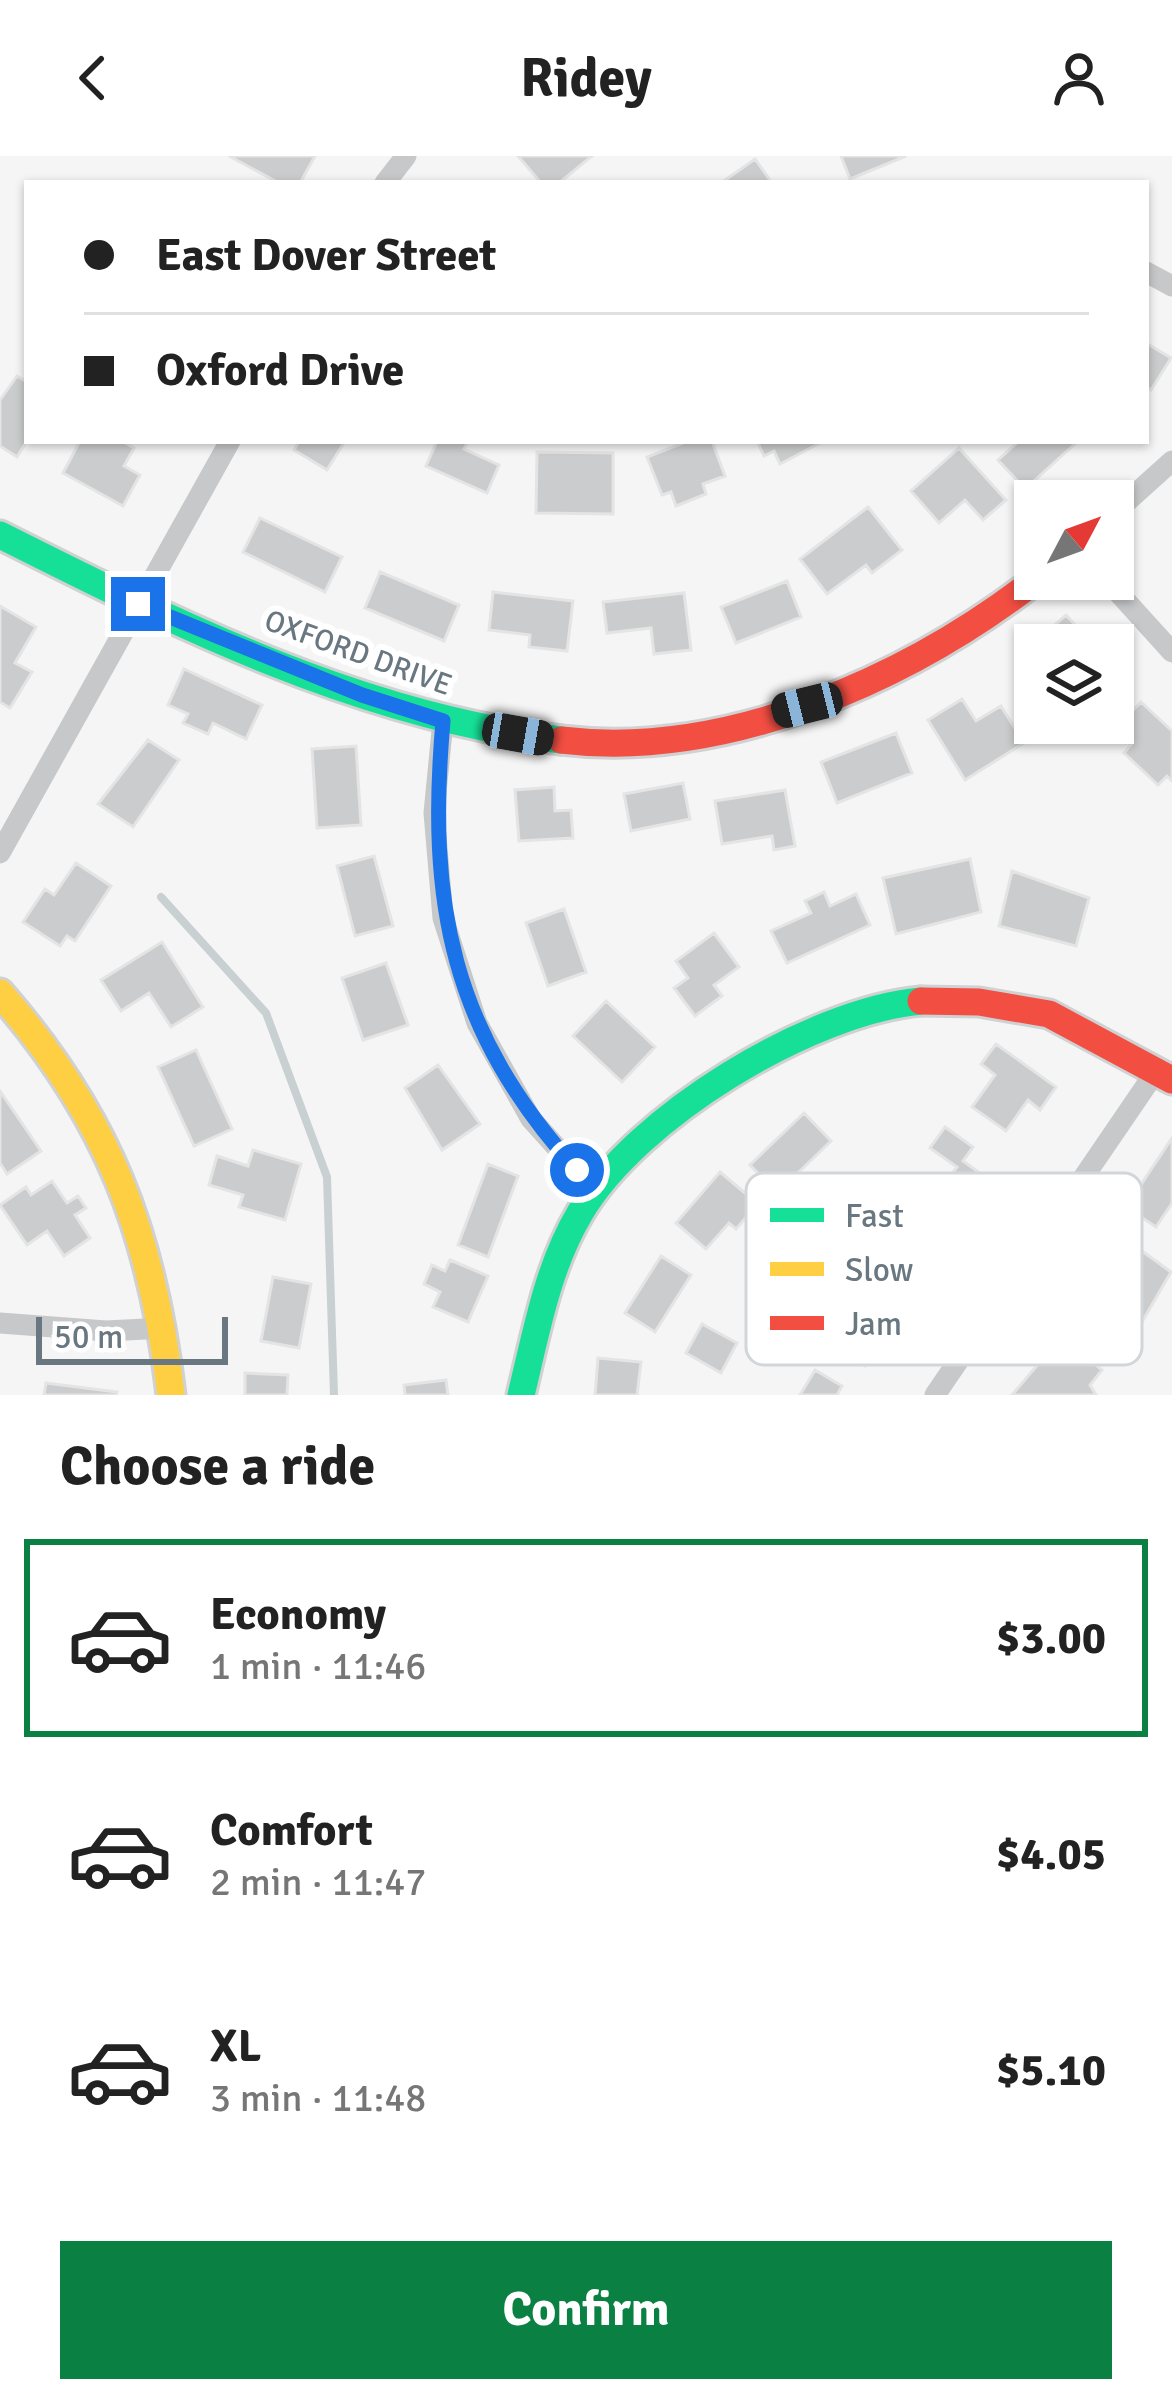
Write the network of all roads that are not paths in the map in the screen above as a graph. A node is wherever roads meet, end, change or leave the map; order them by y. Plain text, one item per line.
1 (406, 156) edge
2 (387, 180) edge
3 (228, 444) edge
4 (1172, 460) edge
5 (1134, 495) edge
6 (0, 535) edge
7 (1014, 598) edge
8 (1125, 600) edge
9 (138, 604) junction
10 (1172, 652) edge
11 (443, 721) junction
12 (0, 853) edge
13 (0, 993) edge
14 (1163, 1077) edge
15 (1094, 1173) edge
16 (595, 1190) junction
17 (0, 1323) edge
18 (165, 1328) junction
19 (957, 1365) edge
20 (171, 1395) edge
21 (521, 1395) edge
22 (935, 1395) edge

1 - 2 street
3 - 9 street
4 - 5 street
6 - 9 street, OXFORD DRIVE
7 - 11 street, OXFORD DRIVE
8 - 10 street
9 - 11 street, OXFORD DRIVE
9 - 12 street
11 - 16 street
13 - 18 street
14 - 15 street
14 - 16 street
16 - 21 street
17 - 18 street
18 - 20 street
19 - 22 street

